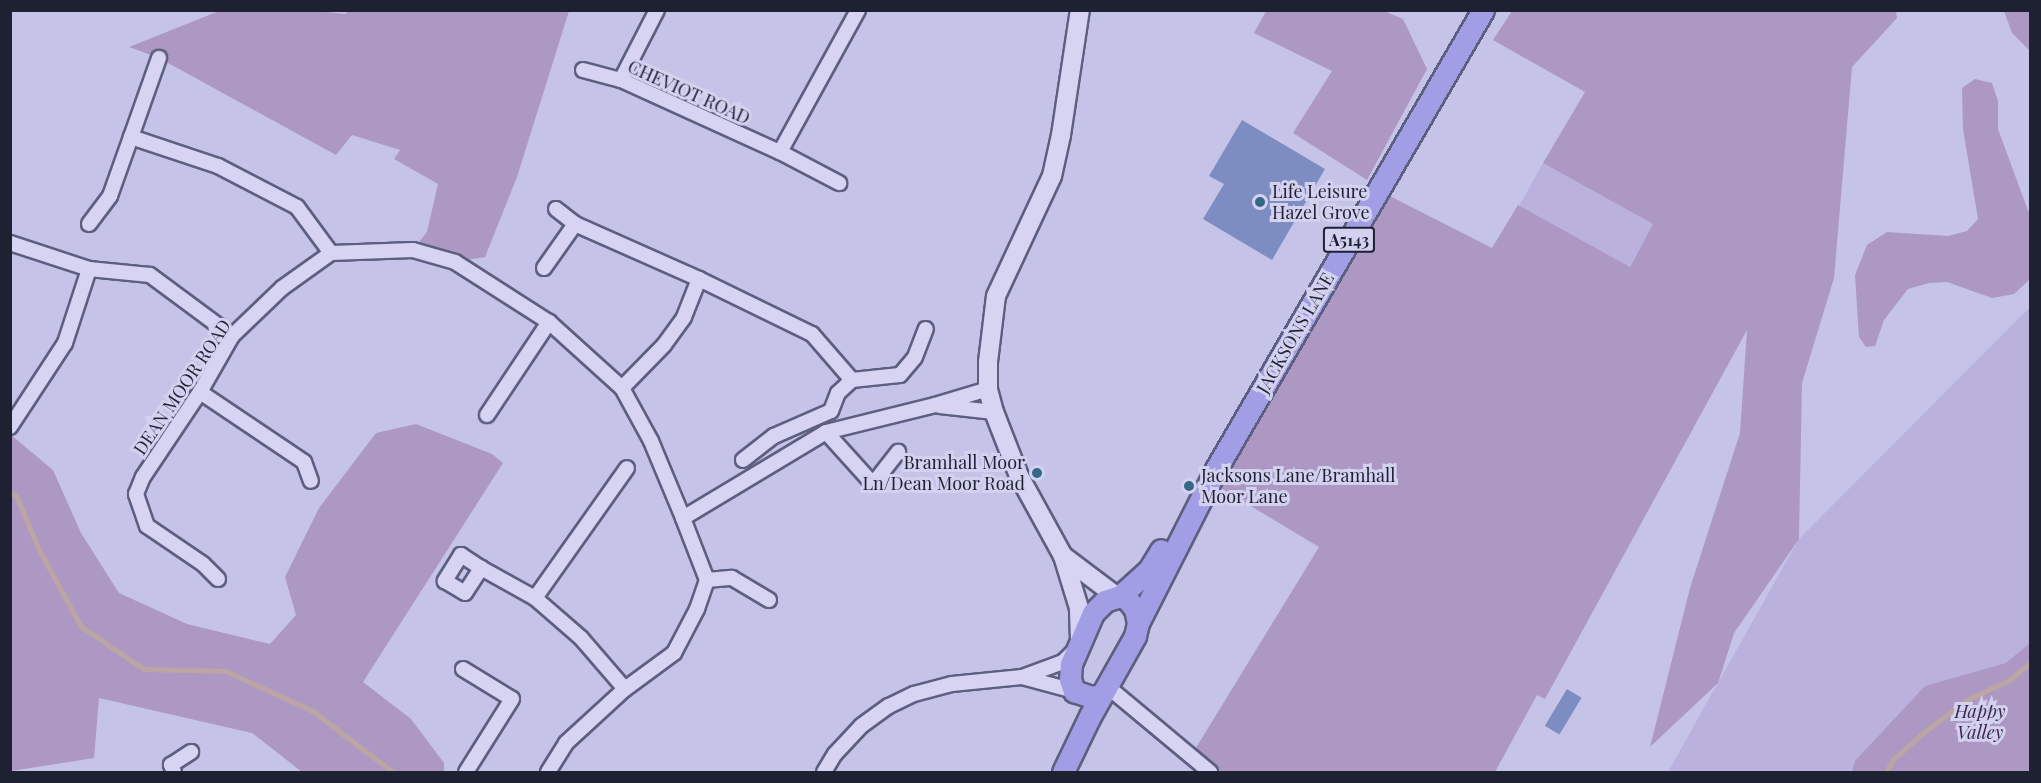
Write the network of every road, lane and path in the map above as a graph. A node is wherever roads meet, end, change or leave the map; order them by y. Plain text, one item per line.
1 (657, 10) edge
2 (858, 10) edge
3 (1080, 10) edge
4 (1483, 10) edge
5 (159, 58) dead end
6 (583, 70) dead end
7 (621, 80) junction
8 (132, 137) junction
9 (780, 152) junction
10 (839, 183) dead end
11 (556, 209) dead end
12 (89, 224) dead end
13 (575, 224) junction
14 (10, 243) edge
15 (331, 253) junction
16 (544, 268) dead end
17 (89, 269) junction
18 (699, 279) junction
19 (549, 322) junction
20 (926, 329) dead end
21 (232, 336) junction
22 (852, 380) junction
23 (622, 388) junction
24 (988, 389) junction
25 (200, 392) junction
26 (935, 405) junction
27 (994, 412) junction
28 (487, 415) dead end
29 (10, 427) edge
30 (826, 432) junction
31 (898, 452) dead end
32 (743, 460) dead end
33 (627, 468) dead end
34 (1216, 469) junction
35 (311, 481) dead end
36 (683, 518) junction
37 (1063, 556) junction
38 (481, 568) dead end
39 (218, 579) dead end
40 (706, 580) junction
41 (1118, 596) junction
42 (535, 598) junction
43 (769, 600) dead end
44 (1138, 623) junction
45 (1078, 645) junction
46 (463, 669) dead end
47 (1022, 677) junction
48 (625, 688) junction
49 (1105, 691) junction
50 (1076, 692) junction
51 (1073, 750) junction
52 (191, 752) dead end
53 (172, 769) edge
54 (466, 772) edge
55 (548, 772) edge
56 (824, 772) edge
57 (1064, 772) edge
58 (1210, 772) edge

1 - 7 street
2 - 9 street
3 - 24 street
4 - 34 main road, JACKSONS LANE / A5143
5 - 8 street
6 - 7 street, CHEVIOT ROAD
7 - 9 street, CHEVIOT ROAD
8 - 12 street
8 - 15 street
9 - 10 street, CHEVIOT ROAD
11 - 13 street
13 - 16 street
13 - 18 street
14 - 17 street
15 - 19 street
15 - 21 street, DEAN MOOR ROAD
17 - 21 street
17 - 29 street
18 - 22 street
18 - 23 street
19 - 23 street
19 - 28 street
20 - 22 street
21 - 25 street, DEAN MOOR ROAD
22 - 32 street
23 - 36 street
24 - 26 street
24 - 27 street
25 - 35 street
25 - 39 street, DEAN MOOR ROAD
26 - 27 street
26 - 30 street
27 - 37 street
30 - 31 street
30 - 36 street
33 - 42 street
34 - 41 main road, JACKSONS LANE / A5143
34 - 44 main road, JACKSONS LANE / A5143
36 - 40 street
37 - 41 street
37 - 45 street
38 - 42 street
40 - 43 street
40 - 48 street
41 - 44 main road
41 - 45 main road, JACKSONS LANE
42 - 48 street
44 - 49 main road, JACKSONS LANE
45 - 47 street
45 - 50 main road, JACKSONS LANE
46 - 54 street
47 - 50 street
47 - 56 street
48 - 55 street
49 - 50 main road
49 - 51 main road, JACKSONS LANE
49 - 58 street
50 - 51 main road, JACKSONS LANE
51 - 57 main road
52 - 53 street

